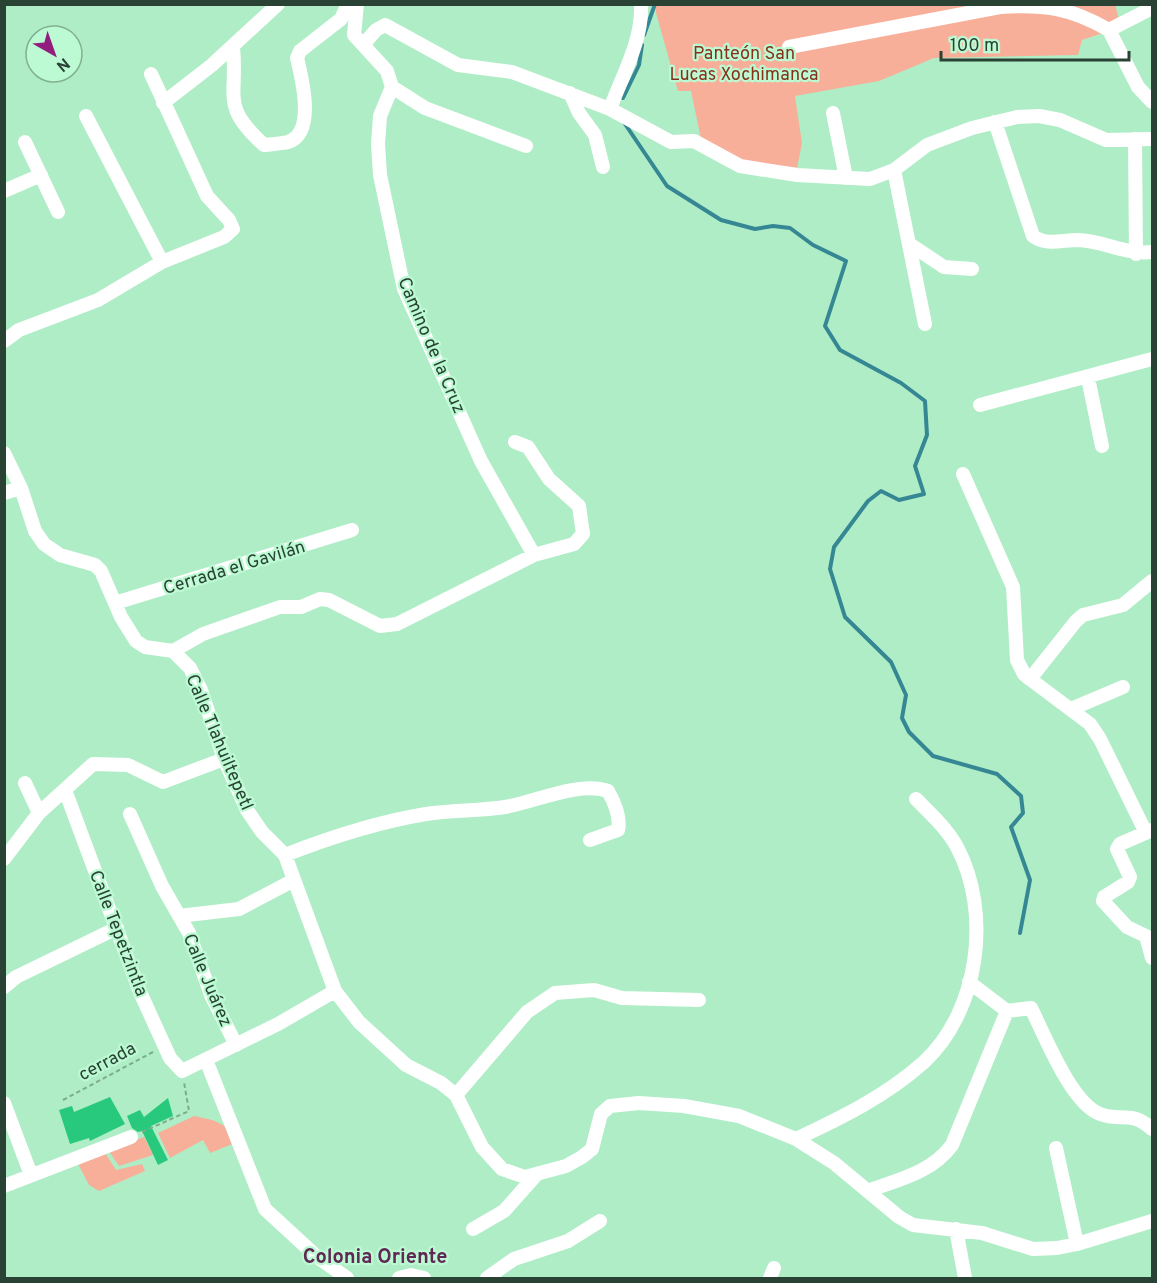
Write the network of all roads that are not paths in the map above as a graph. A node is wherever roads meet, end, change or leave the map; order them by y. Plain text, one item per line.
1 (278, 4) edge
2 (348, 4) edge
3 (357, 4) edge
4 (641, 4) edge
5 (1152, 8) edge
6 (1109, 30) junction
7 (363, 45) junction
8 (233, 47) junction
9 (789, 47) dead end
10 (150, 75) dead end
11 (392, 87) junction
12 (570, 93) junction
13 (1152, 102) edge
14 (163, 103) junction
15 (610, 109) junction
16 (833, 113) dead end
17 (86, 116) dead end
18 (995, 122) junction
19 (1135, 139) junction
20 (1152, 139) edge
21 (25, 142) dead end
22 (526, 146) dead end
23 (603, 167) dead end
24 (894, 170) junction
25 (40, 175) junction
26 (846, 178) junction
27 (4, 191) edge
28 (58, 212) dead end
29 (911, 246) junction
30 (1152, 252) edge
31 (1136, 254) junction
32 (162, 262) junction
33 (972, 269) dead end
34 (925, 324) dead end
35 (4, 341) edge
36 (1152, 359) edge
37 (1088, 378) junction
38 (980, 405) dead end
39 (515, 442) dead end
40 (1102, 446) dead end
41 (4, 453) edge
42 (963, 474) dead end
43 (21, 488) junction
44 (4, 493) edge
45 (352, 530) dead end
46 (534, 555) junction
47 (1152, 581) edge
48 (115, 603) junction
49 (173, 651) junction
50 (1030, 679) junction
51 (1123, 687) dead end
52 (1071, 709) junction
53 (224, 759) junction
54 (25, 783) dead end
55 (65, 790) junction
56 (916, 799) dead end
57 (39, 813) junction
58 (130, 814) dead end
59 (1149, 832) edge
60 (590, 840) dead end
61 (285, 855) junction
62 (4, 859) edge
63 (294, 880) junction
64 (179, 916) junction
65 (117, 928) junction
66 (1149, 936) edge
67 (1152, 958) edge
68 (969, 982) junction
69 (4, 987) edge
70 (335, 991) junction
71 (699, 1000) dead end
72 (1007, 1011) junction
73 (236, 1045) junction
74 (206, 1060) junction
75 (456, 1095) junction
76 (4, 1104) edge
77 (1152, 1129) edge
78 (131, 1137) road end
79 (796, 1139) junction
80 (1056, 1148) dead end
81 (31, 1175) junction
82 (536, 1175) junction
83 (4, 1186) edge
84 (870, 1190) junction
85 (600, 1221) dead end
86 (1152, 1221) edge
87 (473, 1229) dead end
88 (956, 1229) junction
89 (1077, 1244) junction
90 (345, 1278) edge
91 (399, 1278) edge
92 (423, 1278) edge
93 (488, 1278) edge
94 (965, 1278) edge

1 - 8 street
2 - 8 street
3 - 7 street
4 - 15 street
5 - 6 street
6 - 9 street
6 - 13 street
7 - 11 street
7 - 12 street
8 - 14 street
10 - 14 street
11 - 22 street
11 - 46 street, Camino de la Cruz
12 - 15 street
12 - 23 street
14 - 32 street
15 - 26 street
16 - 26 street
17 - 32 street
18 - 19 street
18 - 24 street
18 - 31 street
19 - 20 street
19 - 31 street
21 - 25 street
24 - 26 street
24 - 29 street
25 - 27 street
25 - 28 street
29 - 33 street
29 - 34 street
30 - 31 street
32 - 35 street
36 - 37 street
37 - 38 street
37 - 40 street
39 - 46 street
41 - 43 street
42 - 50 street
43 - 44 street
43 - 48 street
45 - 48 street, Cerrada el Gavilán
46 - 49 street
47 - 50 street
48 - 49 street
49 - 53 street, Calle Tlahuiltepetl
50 - 52 street
51 - 52 street
52 - 59 street
53 - 55 street
53 - 61 street, Calle Tlahuiltepetl
54 - 57 street
55 - 57 street
55 - 65 street, Calle Tepetzintla
56 - 68 street
57 - 62 street
58 - 64 street, Calle Juárez
59 - 66 street
60 - 61 street
61 - 63 street, Calle Tlahuiltepetl
63 - 64 street, Calle Juárez
63 - 70 street, Calle Tlahuiltepetl
64 - 73 street, Calle Juárez
65 - 69 street
65 - 74 street, Calle Tepetzintla
66 - 67 street
68 - 72 street
68 - 79 street
70 - 73 street
70 - 75 street, Calle Tlahuiltepetl
71 - 75 street
72 - 77 street
72 - 84 street
73 - 74 street
74 - 90 street
75 - 82 street, Calle Tlahuiltepetl
76 - 81 street
78 - 81 street
79 - 82 street, Calle Tlahuiltepetl
79 - 84 street, Calle Tlahuiltepetl
80 - 89 street
81 - 83 street
82 - 87 street
84 - 88 street, Calle Tlahuiltepetl
85 - 93 street
86 - 89 street, Calle Tlahuiltepetl
88 - 89 street, Calle Tlahuiltepetl
88 - 94 street
91 - 92 street

